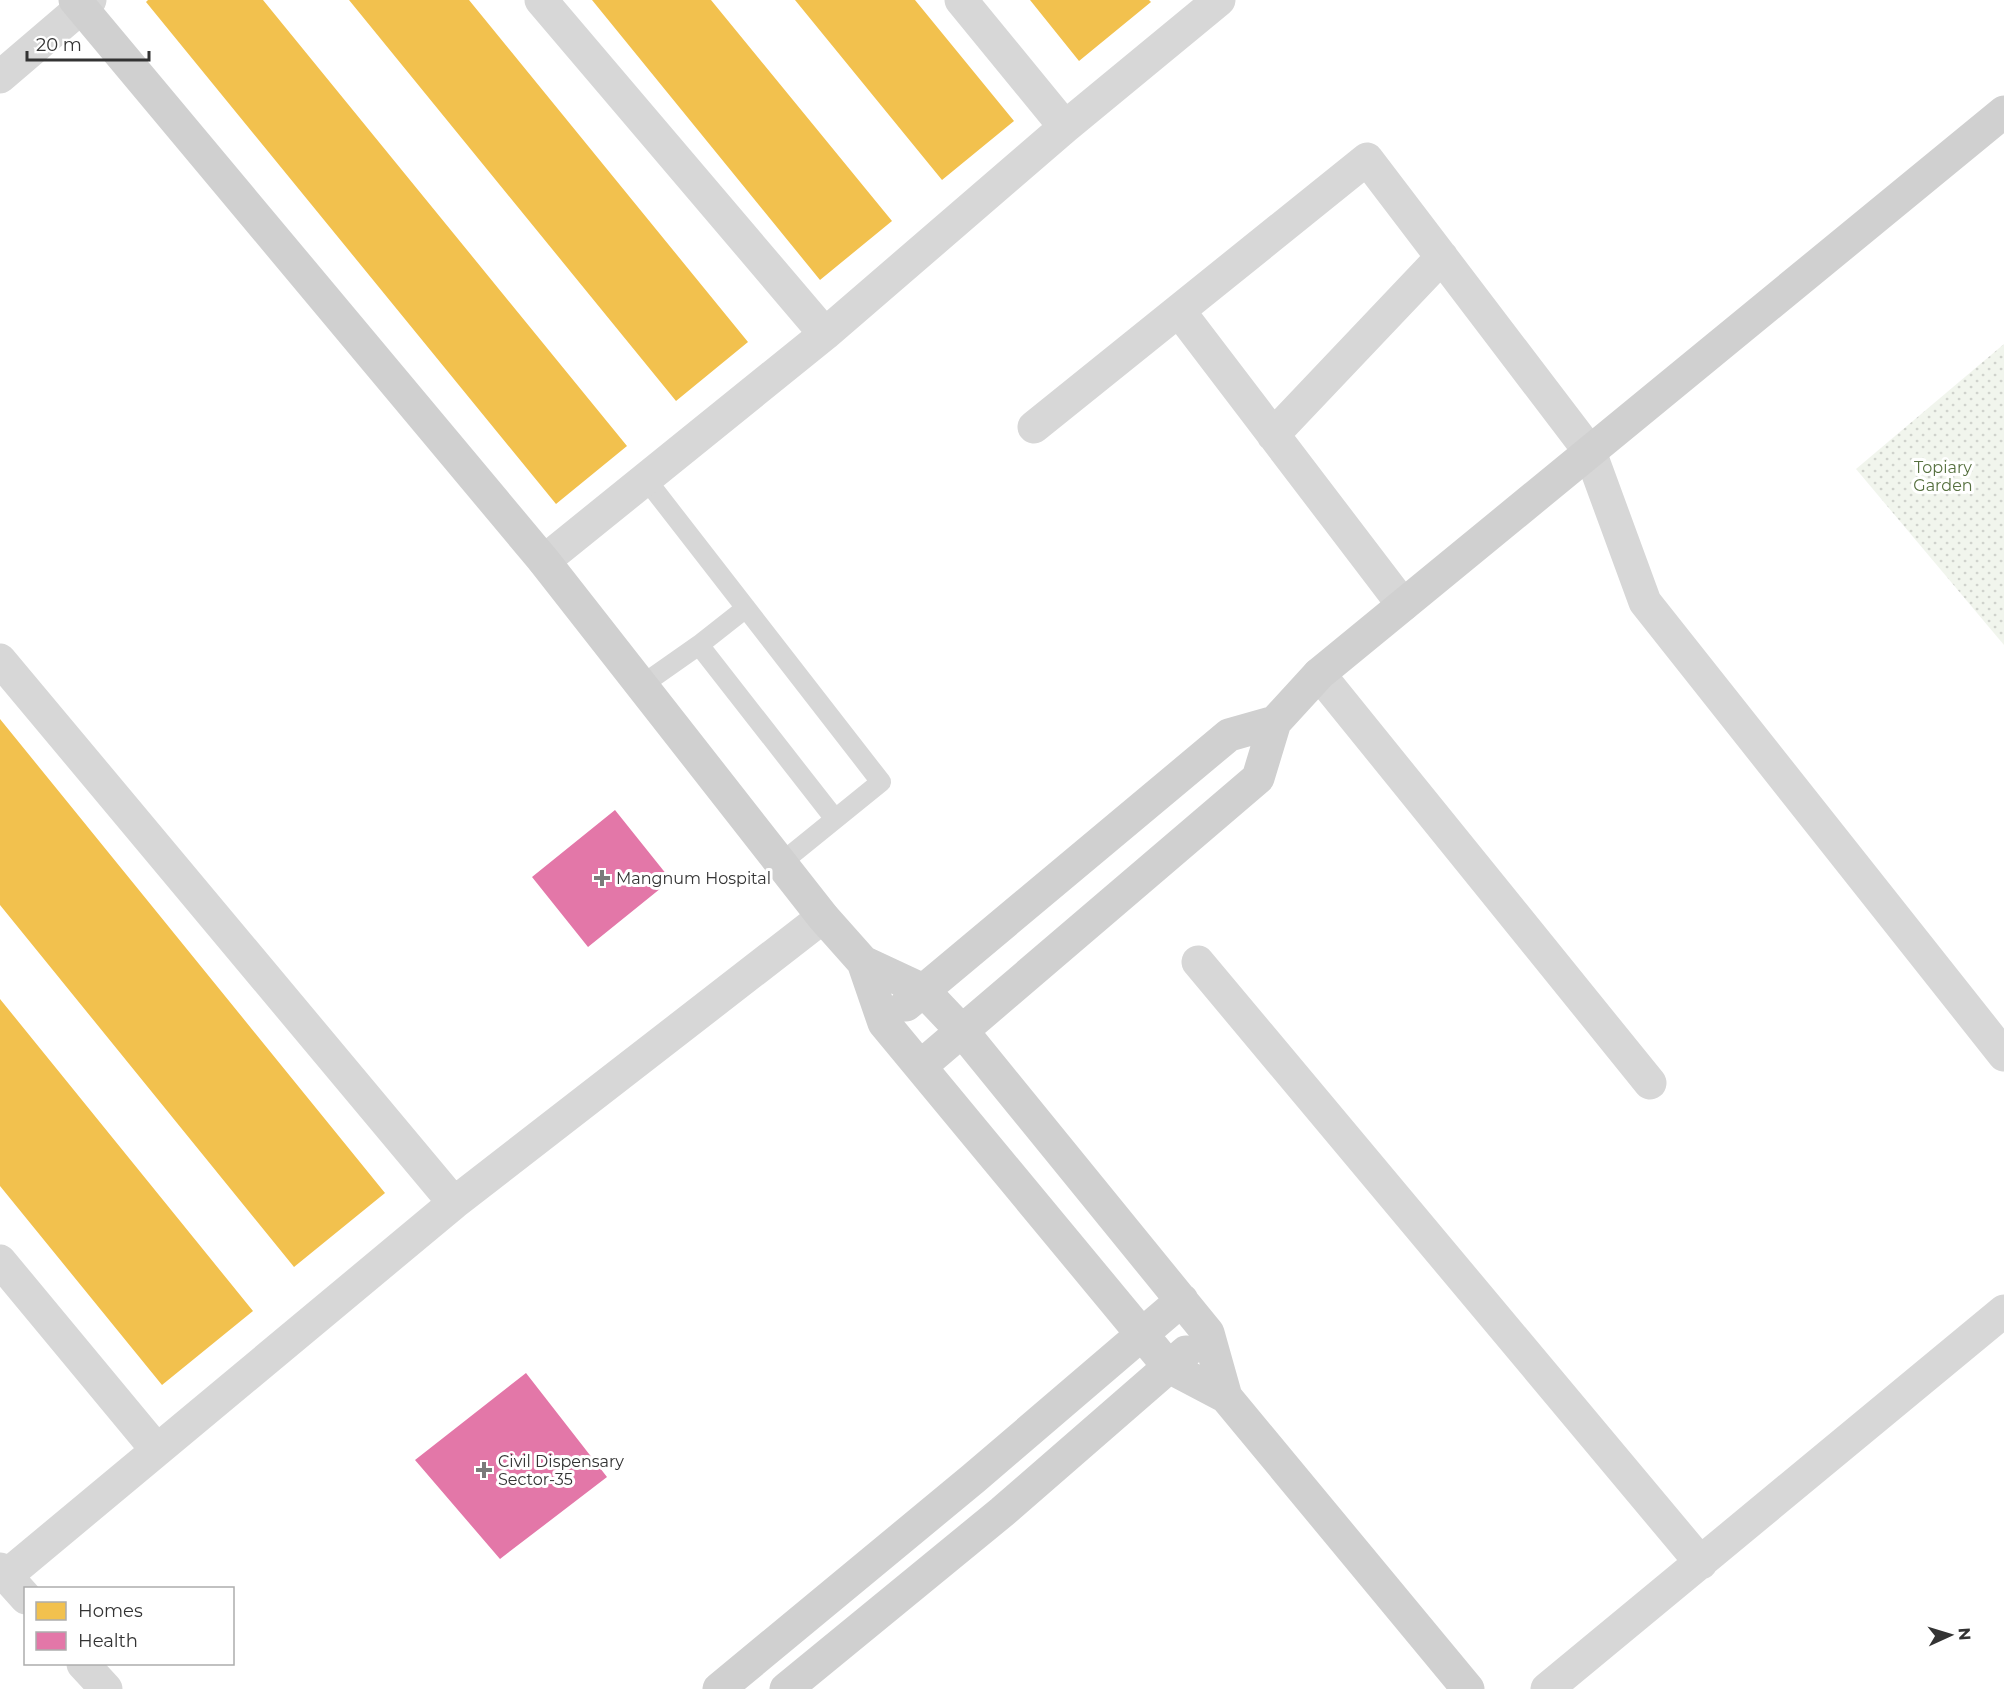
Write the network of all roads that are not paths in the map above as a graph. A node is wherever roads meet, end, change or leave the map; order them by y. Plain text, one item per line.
1 (541, 0) edge
2 (961, 0) edge
3 (1219, 0) edge
4 (82, 3) edge
5 (0, 77) edge
6 (2004, 112) edge
7 (1065, 127) junction
8 (1442, 257) junction
9 (1179, 311) junction
10 (825, 334) junction
11 (1034, 427) dead end
12 (1273, 435) junction
13 (1590, 452) junction
14 (645, 478) junction
15 (544, 561) junction
16 (1403, 605) junction
17 (746, 608) junction
18 (699, 645) junction
19 (0, 660) edge
20 (1319, 674) junction
21 (642, 686) junction
22 (1275, 722) junction
23 (835, 819) junction
24 (781, 863) junction
25 (823, 917) junction
26 (863, 962) junction
27 (1198, 962) dead end
28 (923, 990) junction
29 (884, 1023) junction
30 (963, 1032) junction
31 (2004, 1055) edge
32 (921, 1066) junction
33 (1650, 1083) dead end
34 (454, 1203) junction
35 (0, 1261) edge
36 (1182, 1300) junction
37 (2004, 1311) edge
38 (1208, 1333) junction
39 (1143, 1334) junction
40 (1169, 1367) junction
41 (1226, 1397) junction
42 (156, 1449) junction
43 (1701, 1563) junction
44 (11, 1581) edge
45 (765, 1650) junction
46 (84, 1665) edge
47 (790, 1685) edge
48 (106, 1689) edge
49 (719, 1689) edge
50 (1468, 1689) edge
51 (1547, 1689) edge

1 - 10 street
2 - 7 street
3 - 7 street
4 - 5 street
4 - 15 street
6 - 13 street
7 - 10 street
8 - 9 street
8 - 12 street
8 - 13 street
9 - 11 street
9 - 12 street
10 - 14 street
12 - 16 street
13 - 16 street
13 - 31 street
14 - 15 street
14 - 17 lane
15 - 21 street
16 - 20 street
17 - 18 lane
17 - 23 lane
18 - 21 lane
18 - 23 lane
19 - 34 street
20 - 22 street
20 - 33 street
21 - 24 street
22 - 28 street
22 - 30 street
23 - 24 lane
24 - 25 street
25 - 26 street
25 - 34 street
26 - 28 street
26 - 29 street
27 - 43 street
28 - 29 street
28 - 30 street
29 - 32 street
30 - 32 street
30 - 36 street
32 - 39 street
34 - 42 street
35 - 42 street
36 - 38 street
36 - 39 street
37 - 43 street
38 - 40 street
38 - 41 street
39 - 40 street
39 - 45 street
40 - 41 street
40 - 47 street
41 - 50 street
42 - 44 street
43 - 51 street
45 - 47 street
45 - 49 street
46 - 48 street

